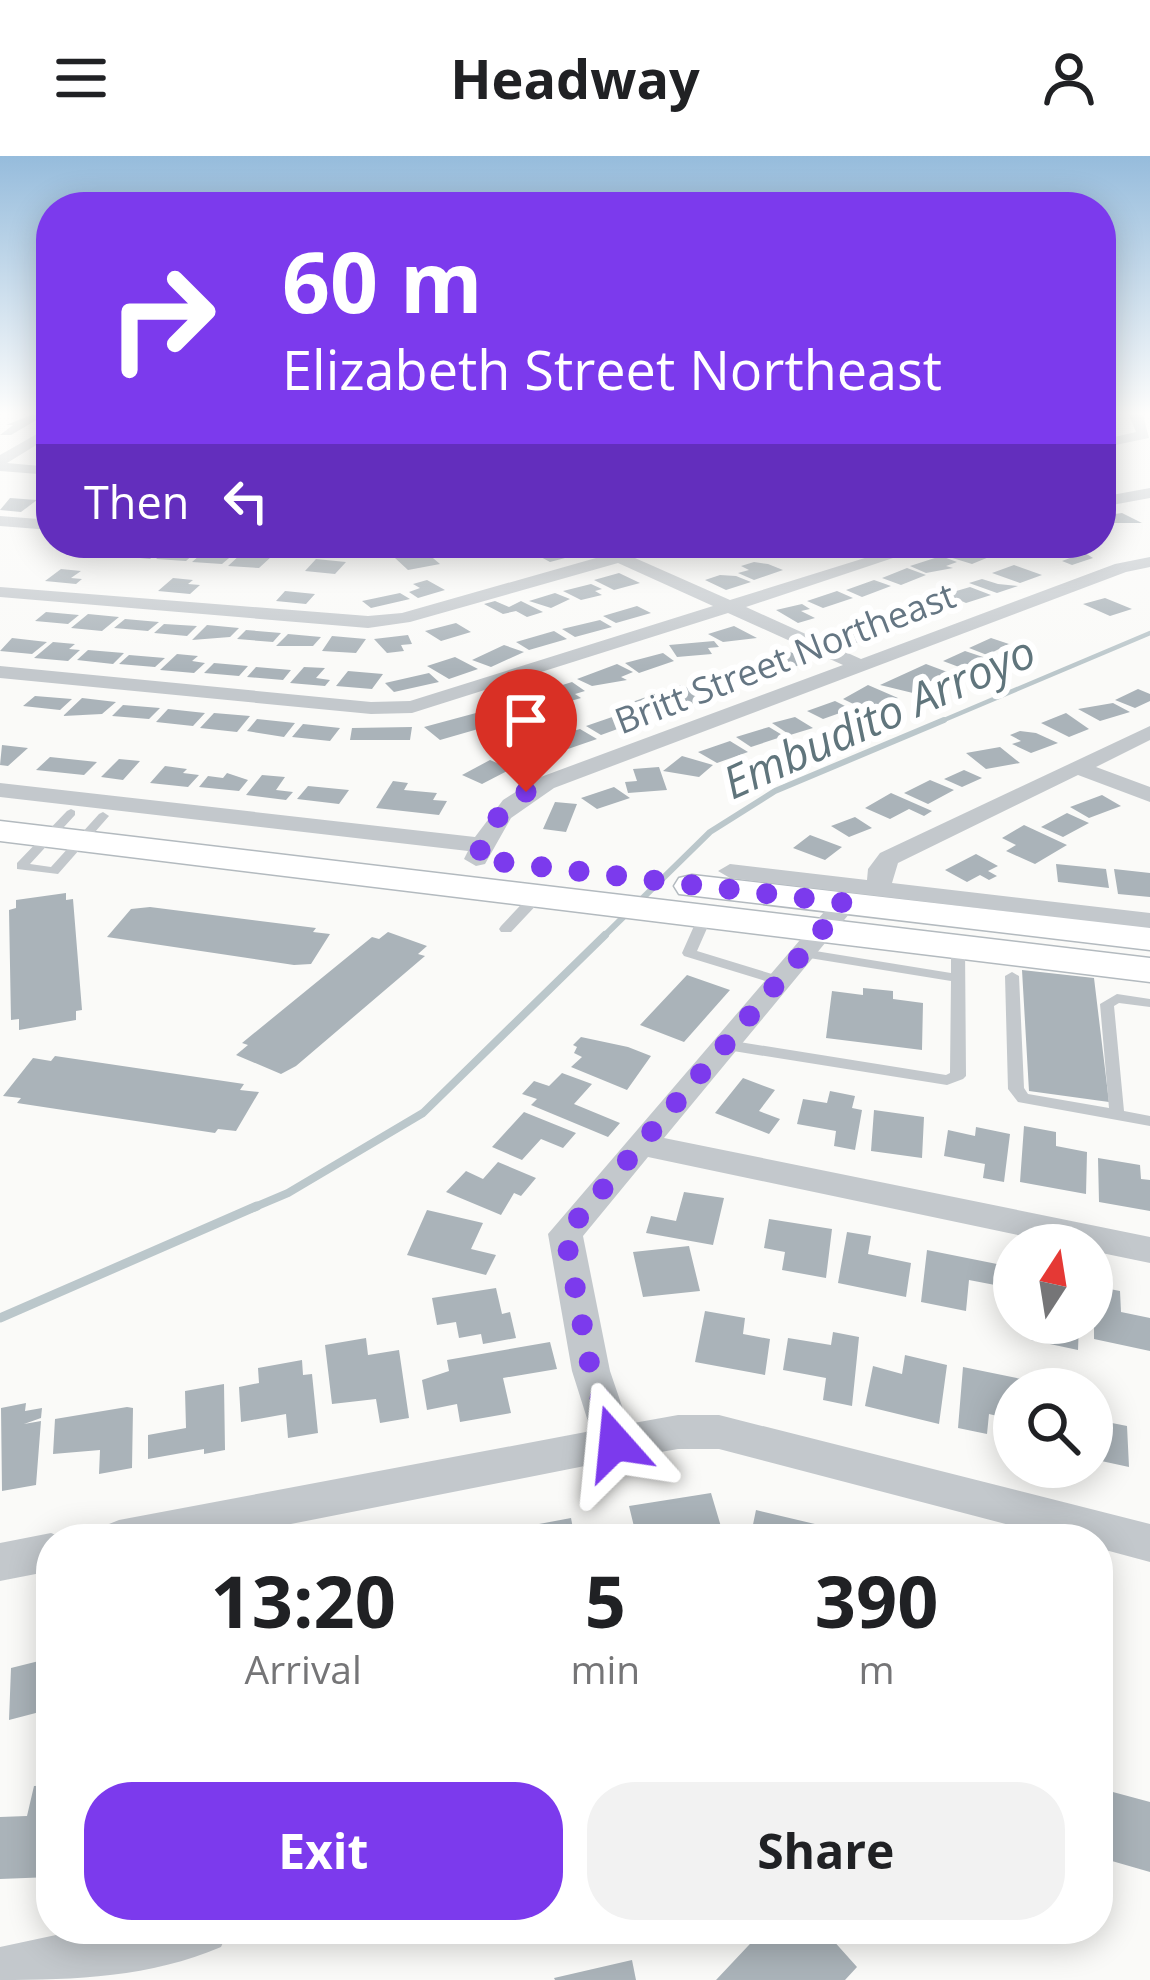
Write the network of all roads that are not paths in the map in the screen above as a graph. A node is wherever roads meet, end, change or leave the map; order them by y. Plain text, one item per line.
1 (0, 521) edge
2 (36, 524) edge
3 (616, 558) edge
4 (622, 558) edge
5 (885, 558) edge
6 (1150, 562) edge
7 (0, 592) edge
8 (733, 608) junction
9 (860, 665) junction
10 (0, 672) edge
11 (1150, 732) edge
12 (1076, 767) junction
13 (0, 790) edge
14 (1150, 795) edge
15 (0, 804) edge
16 (0, 831) edge
17 (71, 836) junction
18 (479, 852) junction
19 (598, 889) junction
20 (717, 892) junction
21 (538, 896) junction
22 (837, 919) junction
23 (1150, 921) edge
24 (506, 929) dead end
25 (1150, 939) edge
26 (958, 962) junction
27 (1150, 970) edge
28 (1012, 976) dead end
29 (780, 981) junction
30 (1114, 982) junction
31 (1150, 1003) edge
32 (727, 1045) junction
33 (1117, 1115) junction
34 (1150, 1121) edge
35 (644, 1145) junction
36 (1150, 1250) edge
37 (615, 1443) junction
38 (196, 1524) edge
39 (1073, 1524) edge
40 (1113, 1534) edge
41 (1150, 1544) edge
42 (36, 1555) edge
43 (0, 1562) edge
44 (135, 1944) edge
45 (0, 1974) edge

1 - 2 street
3 - 7 street
4 - 8 street
5 - 8 street
6 - 9 street, Britt Street Northeast
8 - 9 street
8 - 10 street
9 - 18 street, Britt Street Northeast
11 - 12 street
12 - 14 street
12 - 22 street
13 - 18 street
15 - 17 main road
16 - 17 main road
17 - 17 lane
17 - 18 main road
17 - 21 main road
18 - 19 main road
19 - 20 main road
19 - 21 main road
20 - 22 main road
20 - 22 street
20 - 29 lane
21 - 24 lane
22 - 23 street
22 - 25 main road
22 - 26 main road
22 - 29 street
26 - 30 main road
26 - 32 lane
27 - 30 main road
28 - 33 lane
29 - 32 street
30 - 31 lane
30 - 33 lane
32 - 35 street
33 - 34 lane
35 - 36 street
35 - 37 street
37 - 38 street
37 - 39 street
40 - 41 street
42 - 43 street
44 - 45 street

